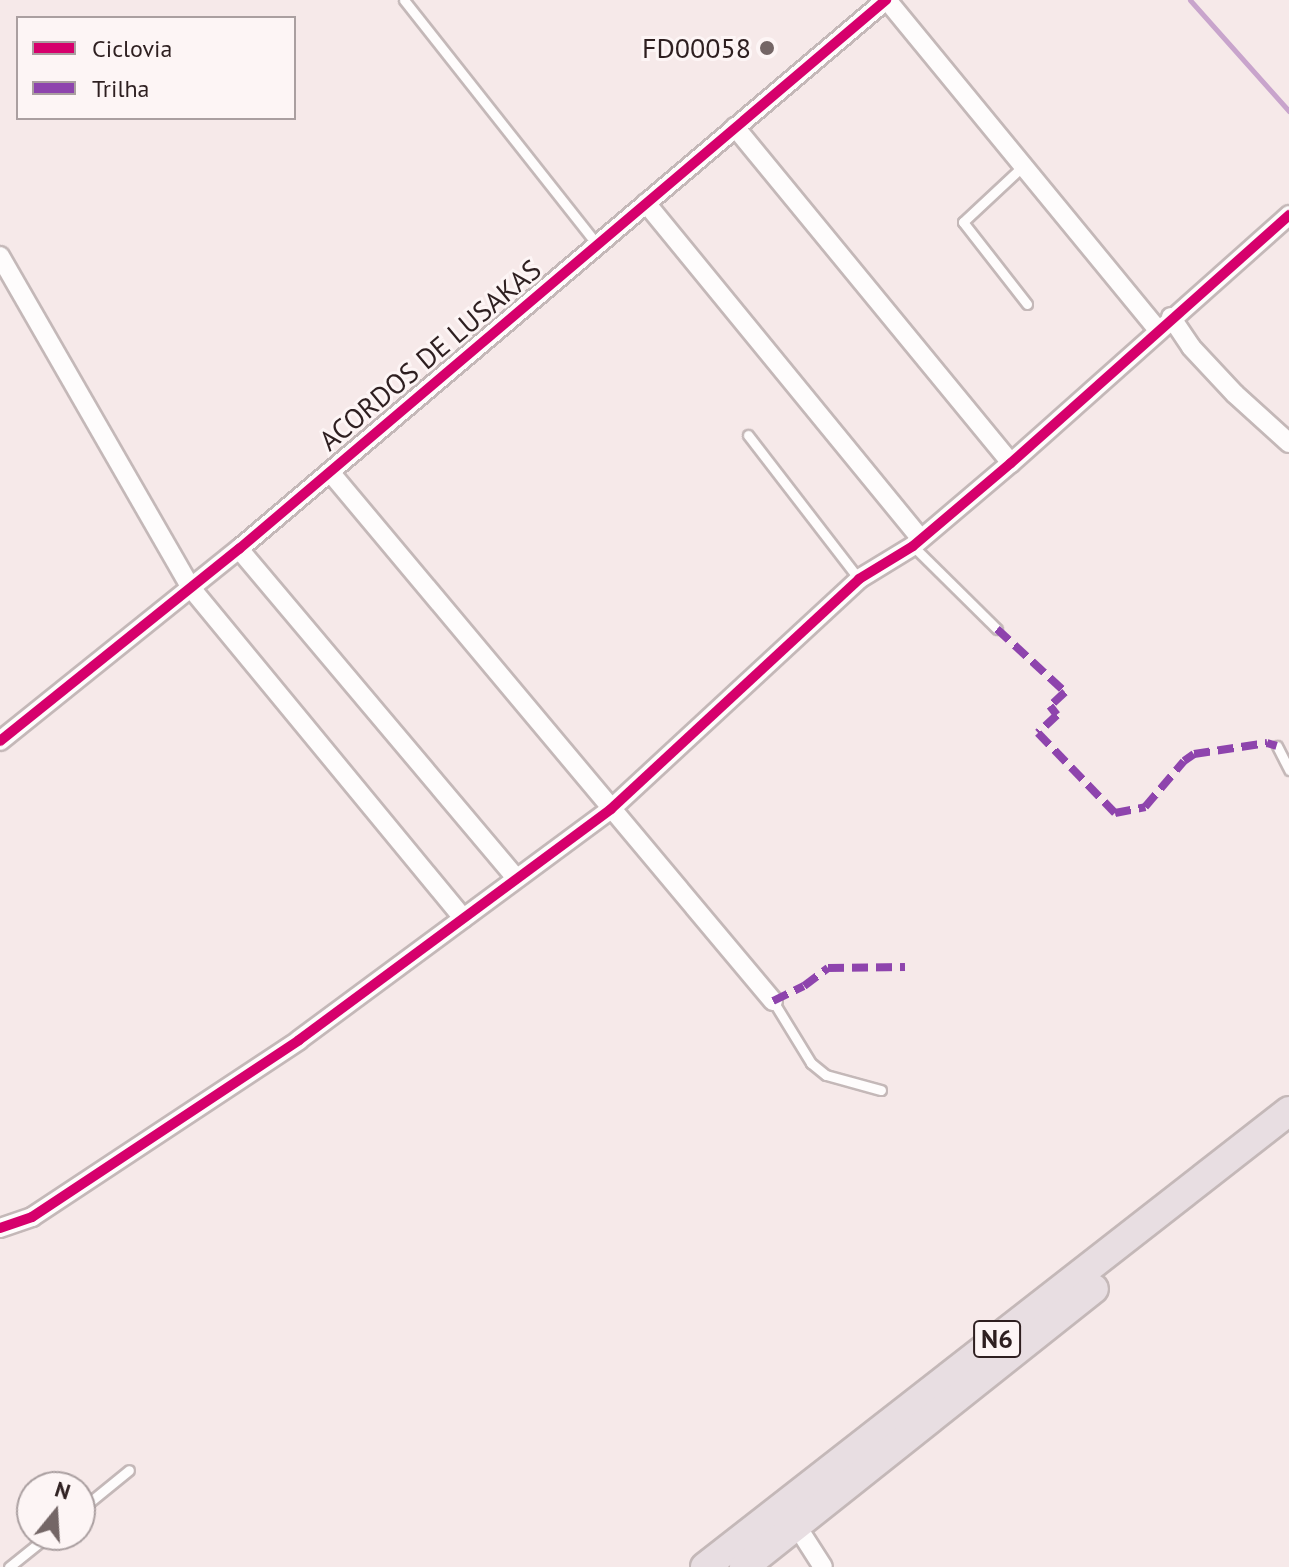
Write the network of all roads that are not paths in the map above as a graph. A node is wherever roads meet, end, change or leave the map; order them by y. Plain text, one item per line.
1 (404, 0) edge
2 (887, 0) edge
3 (735, 127) junction
4 (1023, 166) junction
5 (646, 203) junction
6 (1289, 215) edge
7 (597, 244) junction
8 (0, 256) edge
9 (1027, 304) dead end
10 (1164, 323) junction
11 (748, 435) dead end
12 (1289, 443) edge
13 (1011, 463) junction
14 (330, 472) junction
15 (917, 542) junction
16 (239, 549) junction
17 (859, 579) junction
18 (191, 588) junction
19 (997, 629) dead end
20 (0, 741) edge
21 (1277, 746) dead end
22 (1289, 770) edge
23 (611, 809) junction
24 (515, 877) junction
25 (463, 918) junction
26 (773, 1001) joint
27 (881, 1090) dead end
28 (1289, 1111) edge
29 (1289, 1134) edge
30 (0, 1228) edge
31 (129, 1470) dead end
32 (96, 1497) edge
33 (790, 1515) junction
34 (29, 1551) edge
35 (9, 1567) edge
36 (705, 1567) edge
37 (744, 1567) edge
38 (823, 1567) edge

1 - 7 lane
2 - 3 street, ACORDOS DE LUSAKAS
2 - 4 street
3 - 5 street, ACORDOS DE LUSAKAS
3 - 13 street
4 - 9 lane
4 - 10 street
5 - 7 street, ACORDOS DE LUSAKAS
5 - 15 street
6 - 10 street
7 - 14 street, ACORDOS DE LUSAKAS
8 - 18 street
10 - 12 street
10 - 13 street
11 - 17 lane
13 - 15 street
14 - 16 street, ACORDOS DE LUSAKAS
14 - 23 street
15 - 17 street
15 - 19 lane
16 - 18 street, ACORDOS DE LUSAKAS
16 - 24 street
17 - 23 street
18 - 20 street, ACORDOS DE LUSAKAS
18 - 25 street
21 - 22 lane
23 - 24 street
23 - 26 street
24 - 25 street
25 - 30 street
26 - 27 lane
28 - 33 highway, N6
29 - 33 highway, N6
31 - 32 lane
33 - 36 highway, N6
33 - 37 highway, N6
33 - 38 street
34 - 35 lane

